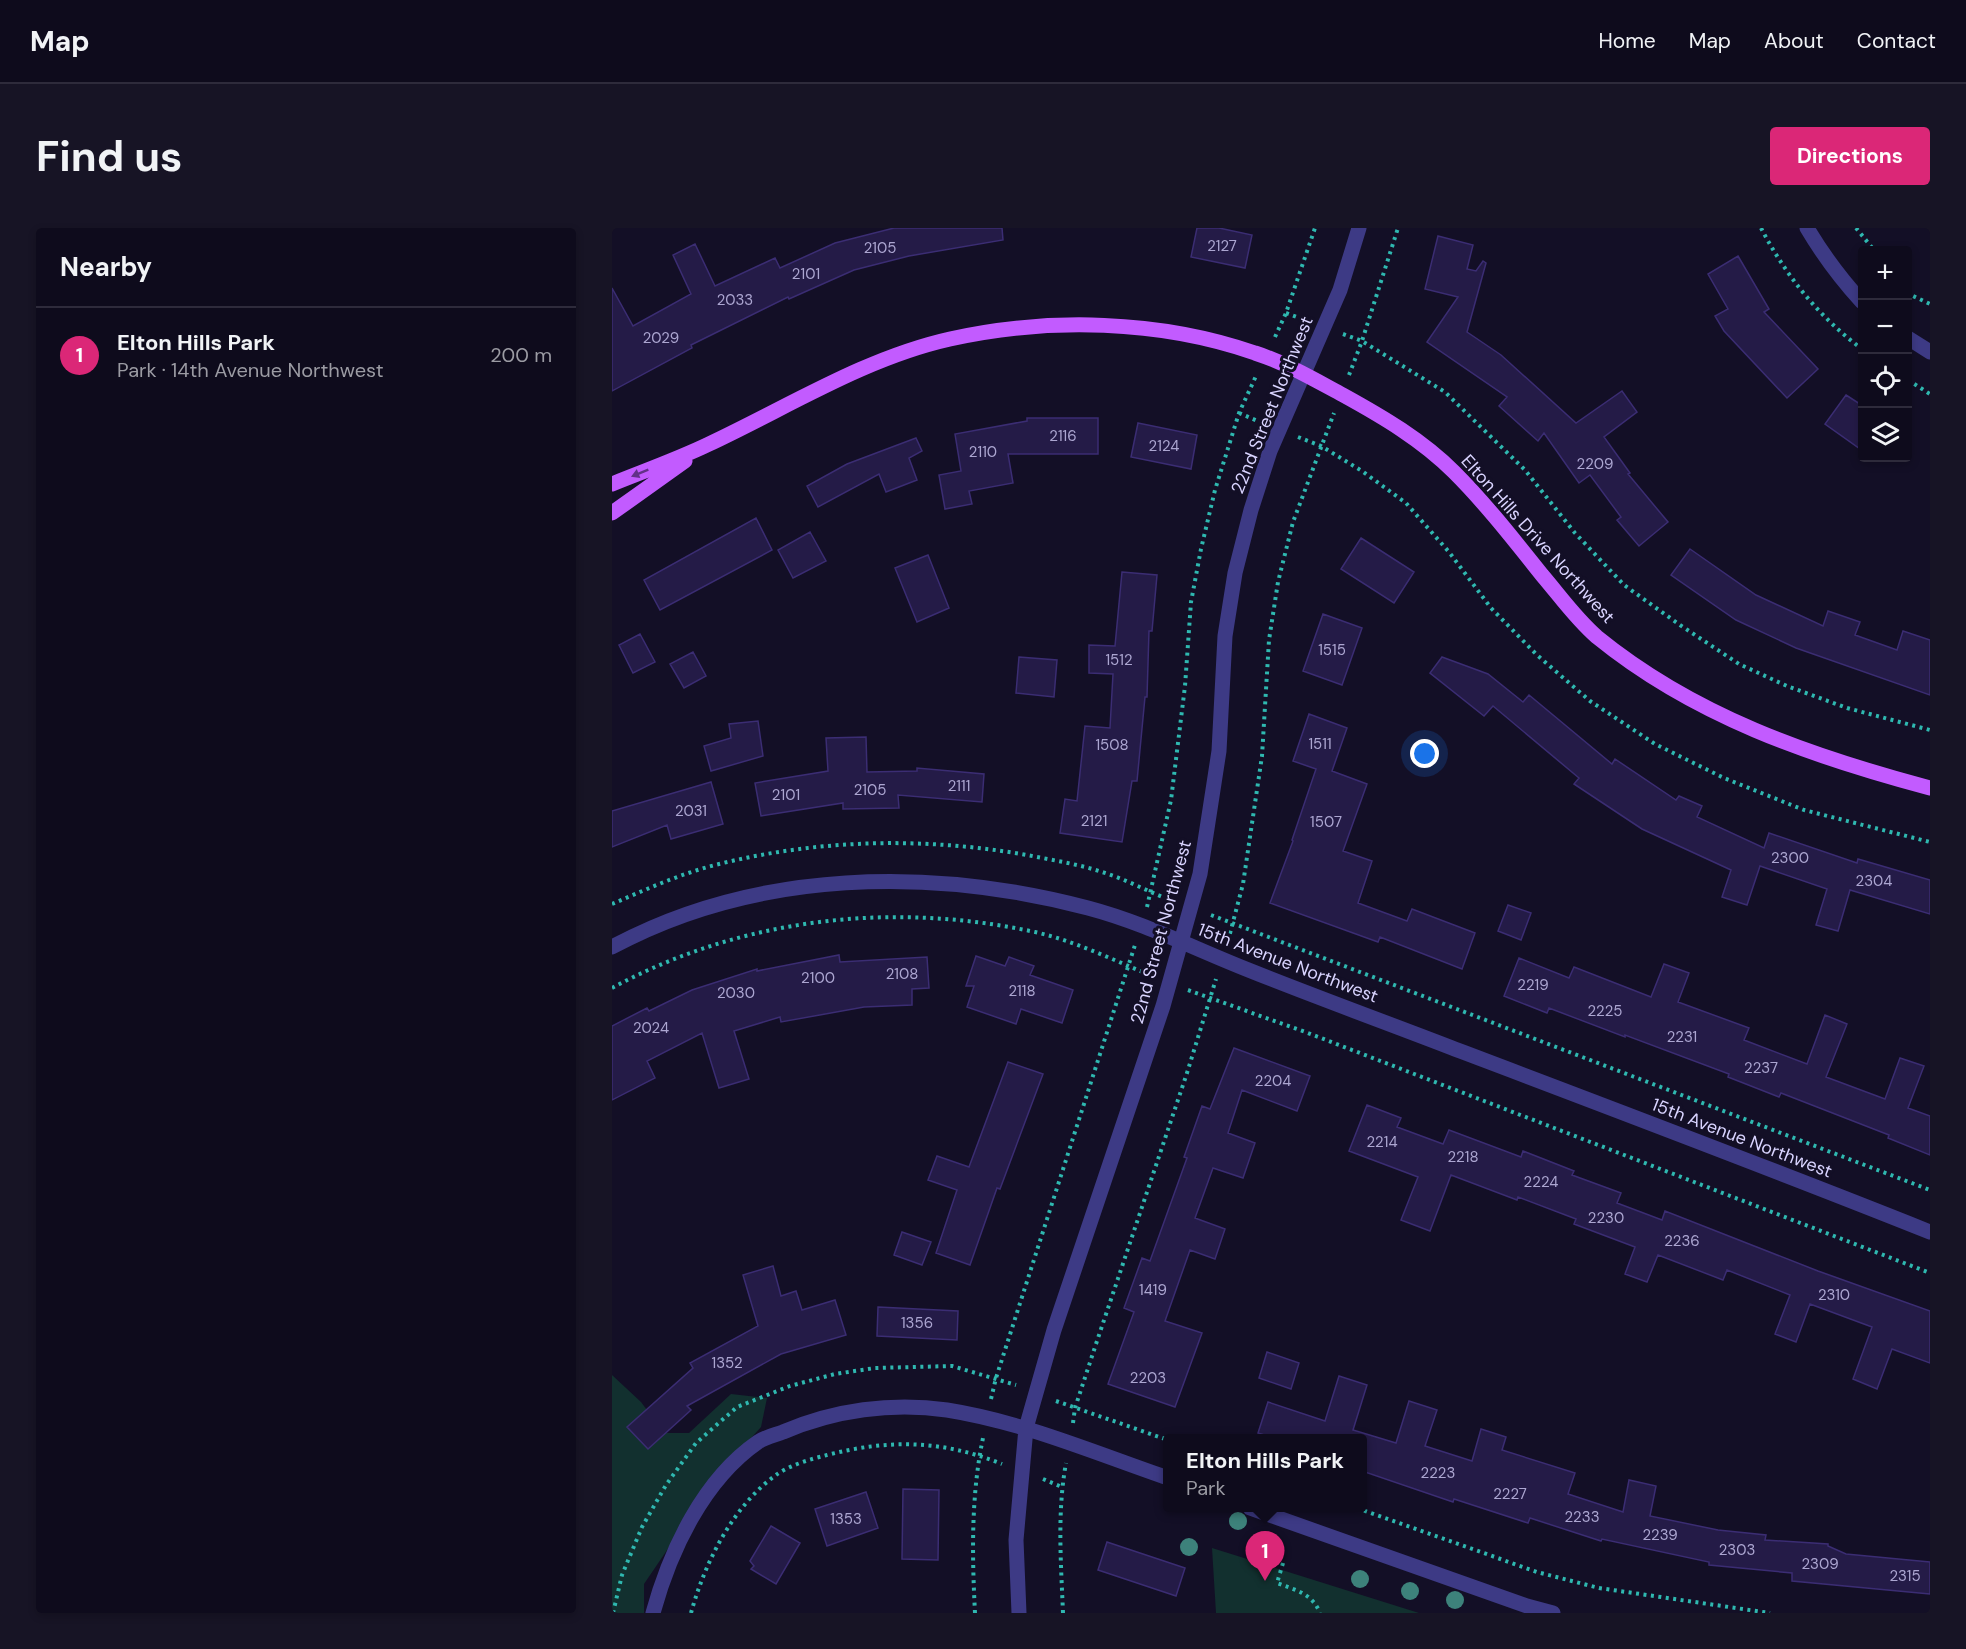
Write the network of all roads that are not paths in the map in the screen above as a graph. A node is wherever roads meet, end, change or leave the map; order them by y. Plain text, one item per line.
1 (1359, 228) edge
2 (1808, 228) edge
3 (1861, 300) edge
4 (1912, 341) edge
5 (1930, 352) edge
6 (1303, 373) junction
7 (707, 445) junction
8 (612, 484) edge
9 (612, 513) edge
10 (1930, 788) edge
11 (1182, 942) junction
12 (612, 947) edge
13 (1930, 1232) edge
14 (1026, 1428) junction
15 (1163, 1477) edge
16 (1261, 1512) edge
17 (653, 1613) edge
18 (1019, 1613) edge
19 (1553, 1613) edge

1 - 6 street, 22nd Street Northwest
2 - 3 street
4 - 5 street
6 - 7 main road, Elton Hills Drive Northwest
6 - 10 main road, Elton Hills Drive Northwest
6 - 11 street, 22nd Street Northwest
7 -> 8 main road, Elton Hills Drive Northwest
7 - 9 main road, Elton Hills Drive Northwest
11 - 12 street, 15th Avenue Northwest
11 - 13 street, 15th Avenue Northwest
11 - 14 street, 22nd Street Northwest
14 - 15 street
14 - 17 street
14 - 18 street, 22nd Street Northwest
16 - 19 street

